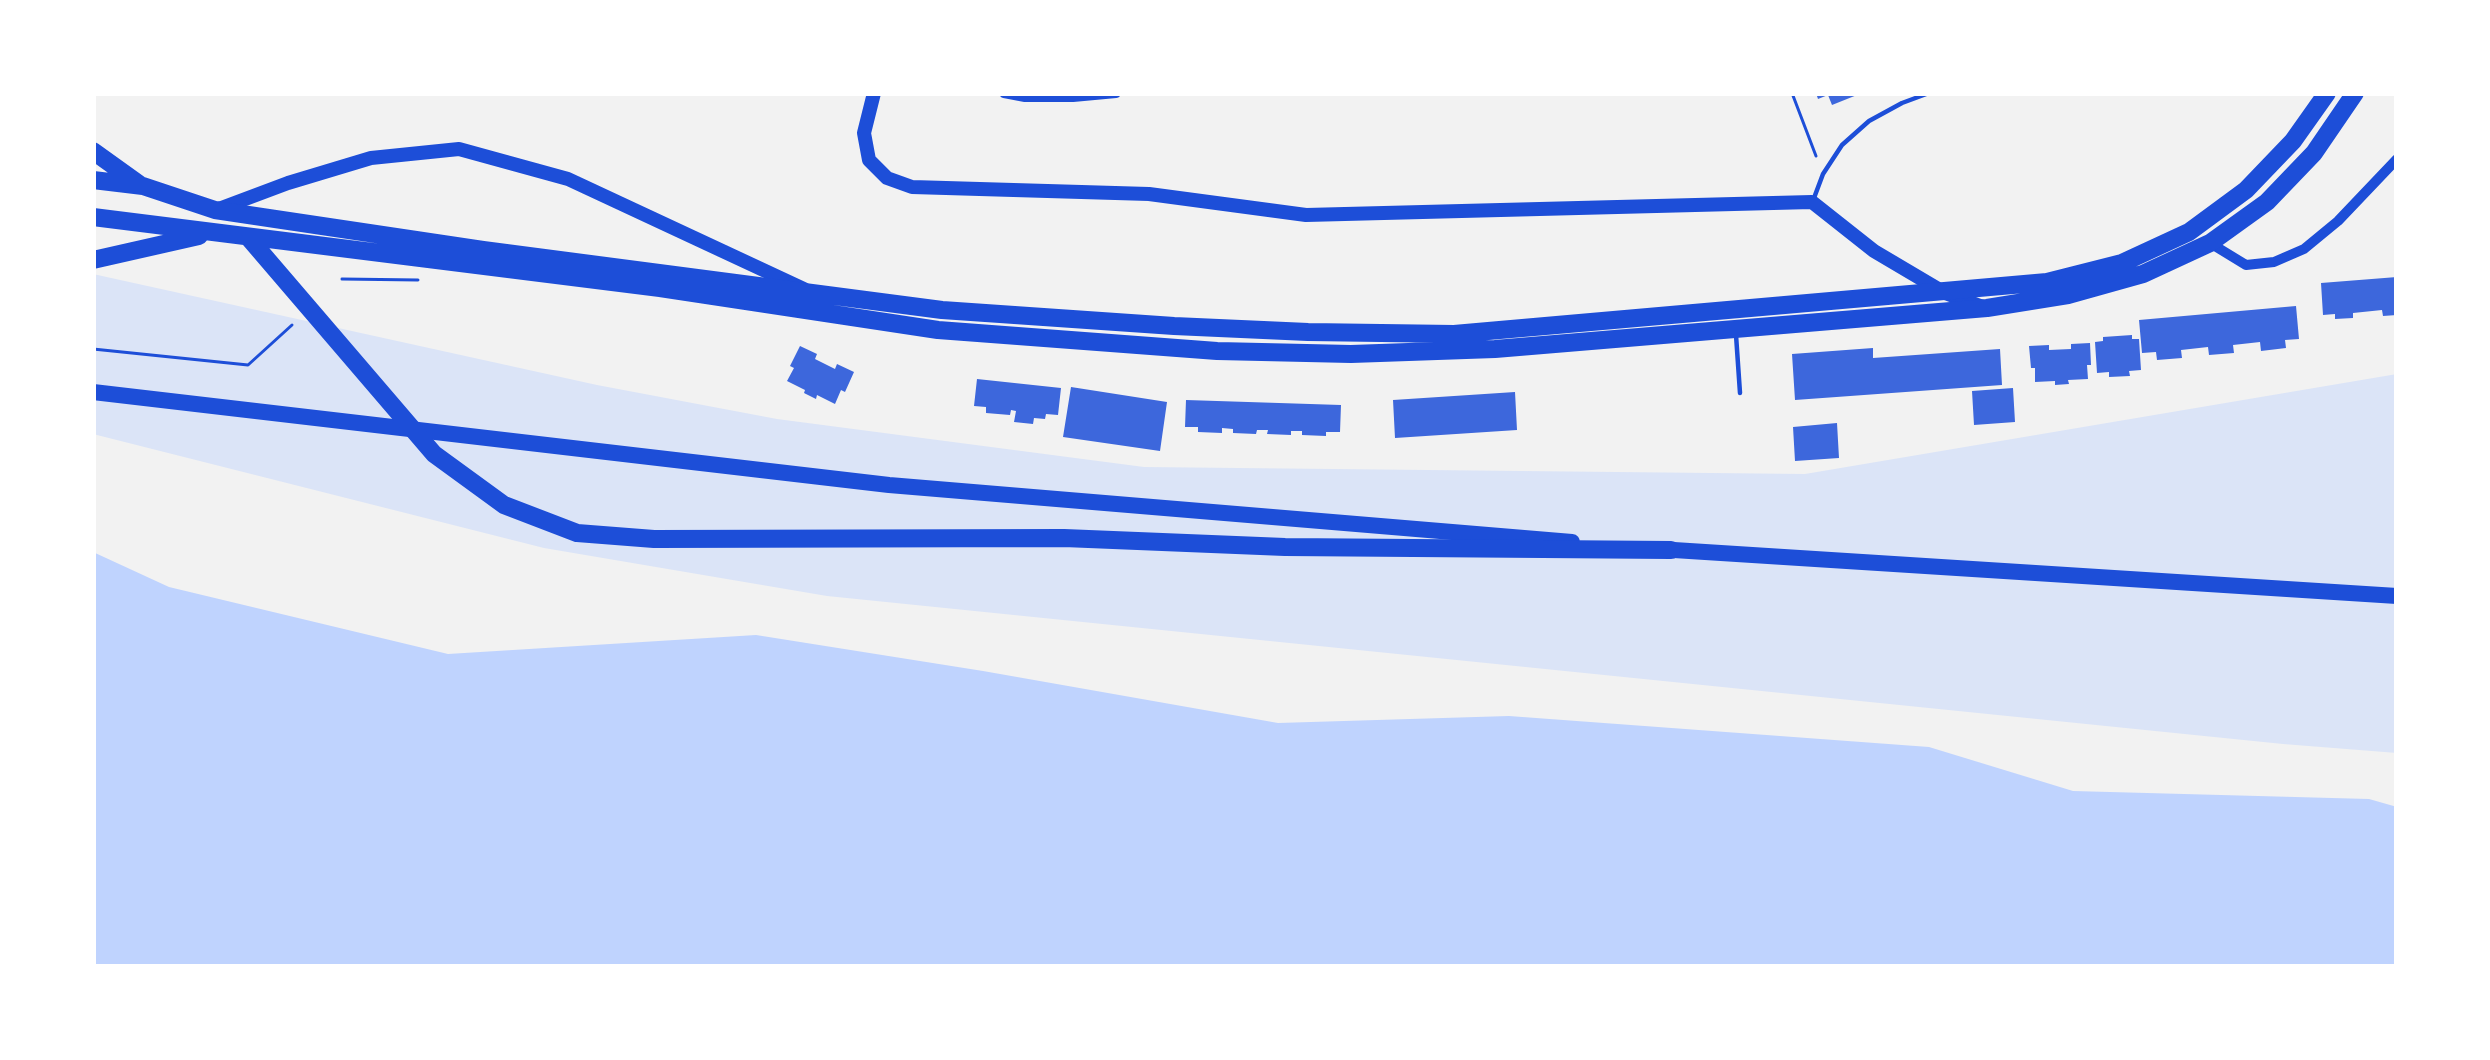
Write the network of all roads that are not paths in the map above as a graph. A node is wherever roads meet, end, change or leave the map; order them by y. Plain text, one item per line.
1 (874, 93) edge
2 (1004, 93) edge
3 (1116, 93) edge
4 (1929, 93) edge
5 (2326, 93) edge
6 (2355, 93) edge
7 (93, 152) edge
8 (2397, 159) edge
9 (93, 181) edge
10 (143, 186) junction
11 (1812, 202) junction
12 (215, 210) junction
13 (93, 217) edge
14 (215, 232) junction
15 (248, 237) junction
16 (2210, 244) junction
17 (93, 260) edge
18 (814, 293) junction
19 (1946, 293) junction
20 (1987, 308) junction
21 (1735, 329) junction
22 (93, 392) edge
23 (1740, 393) dead end
24 (1530, 544) junction
25 (1671, 550) joint
26 (2397, 596) edge

1 - 11 street
2 - 3 street
4 - 11 lane
5 - 19 highway
6 - 16 highway
7 - 10 highway
8 - 16 street
9 - 10 highway
10 - 12 highway
11 - 19 street
12 - 18 highway
12 - 18 street
13 - 14 highway
14 - 15 highway
14 - 17 highway
15 - 21 highway
15 - 24 highway
16 - 20 highway
18 - 19 highway
19 - 20 street
20 - 21 highway
21 - 23 lane
22 - 24 main road
24 - 25 highway
25 - 26 main road

